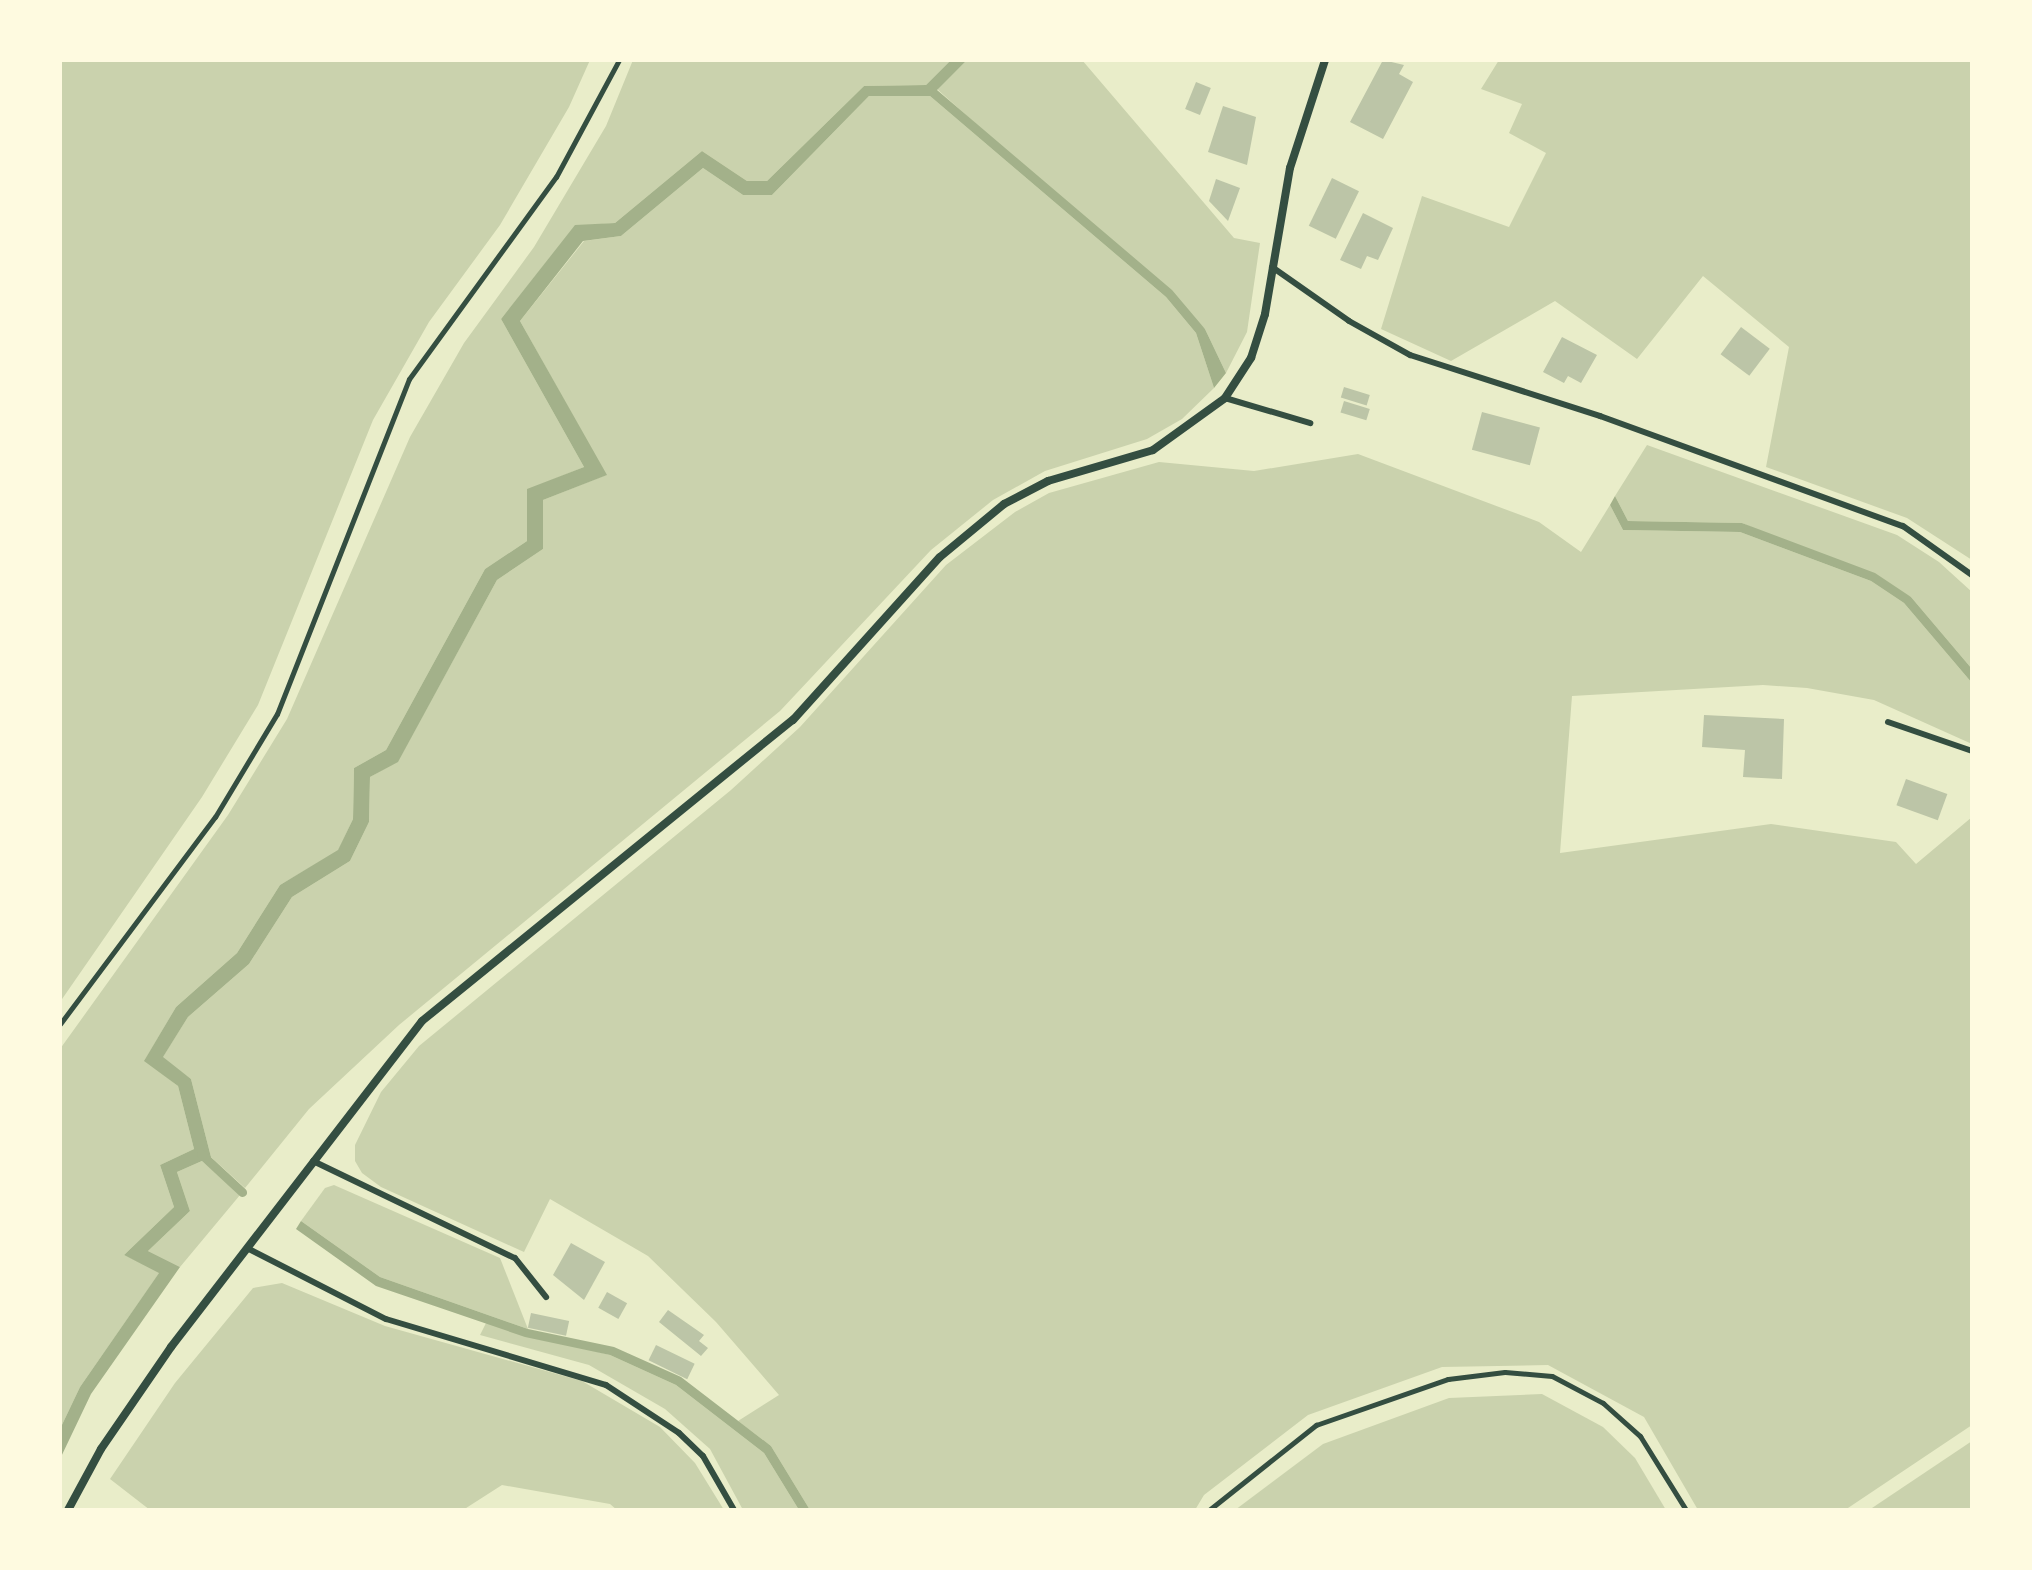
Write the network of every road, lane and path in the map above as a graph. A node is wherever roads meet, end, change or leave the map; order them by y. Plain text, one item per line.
1 (619, 60) edge
2 (1325, 60) edge
3 (1272, 267) junction
4 (1225, 398) junction
5 (1310, 423) dead end
6 (1972, 575) edge
7 (1888, 722) dead end
8 (1972, 751) edge
9 (60, 1024) edge
10 (313, 1161) junction
11 (247, 1248) junction
12 (546, 1297) dead end
13 (68, 1510) edge
14 (734, 1510) edge
15 (1209, 1510) edge
16 (1686, 1510) edge

1 - 9 path
2 - 3 street
3 - 4 street
3 - 6 lane
4 - 5 lane
4 - 10 street
7 - 8 lane
10 - 11 street
10 - 12 lane
11 - 13 street
11 - 14 lane
15 - 16 path

